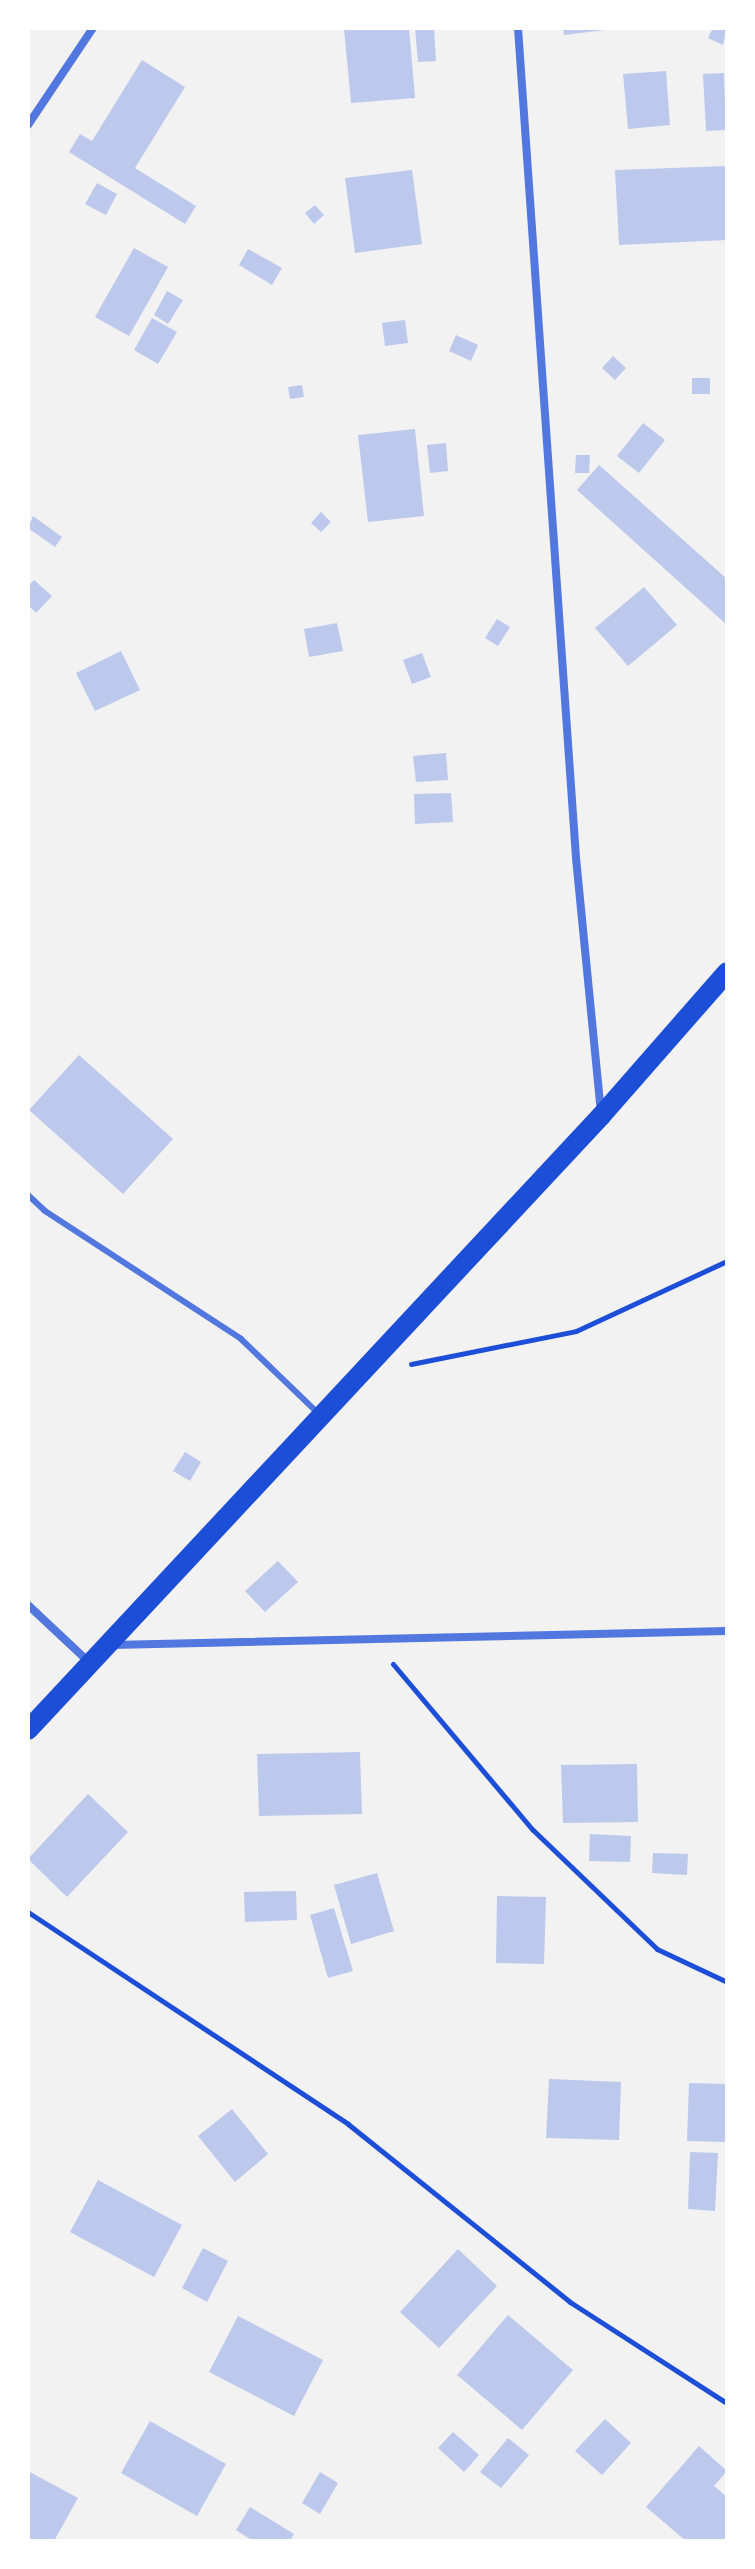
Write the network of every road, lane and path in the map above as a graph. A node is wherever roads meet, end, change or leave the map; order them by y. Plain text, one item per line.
1 (93, 28) edge
2 (518, 28) edge
3 (28, 125) edge
4 (727, 972) edge
5 (601, 1116) junction
6 (28, 1195) edge
7 (727, 1261) edge
8 (354, 1375) junction
9 (319, 1414) junction
10 (28, 1605) edge
11 (727, 1631) edge
12 (372, 1639) junction
13 (107, 1645) junction
14 (90, 1664) junction
15 (28, 1730) edge
16 (28, 1912) edge
17 (727, 1982) edge
18 (727, 2403) edge

1 - 3 street
2 - 5 street
4 - 5 main road
5 - 8 main road
6 - 9 lane
7 - 8 path
8 - 9 main road
9 - 13 main road
10 - 14 street
11 - 12 street
12 - 13 street
12 - 17 path
13 - 14 main road
14 - 15 main road
16 - 18 path

